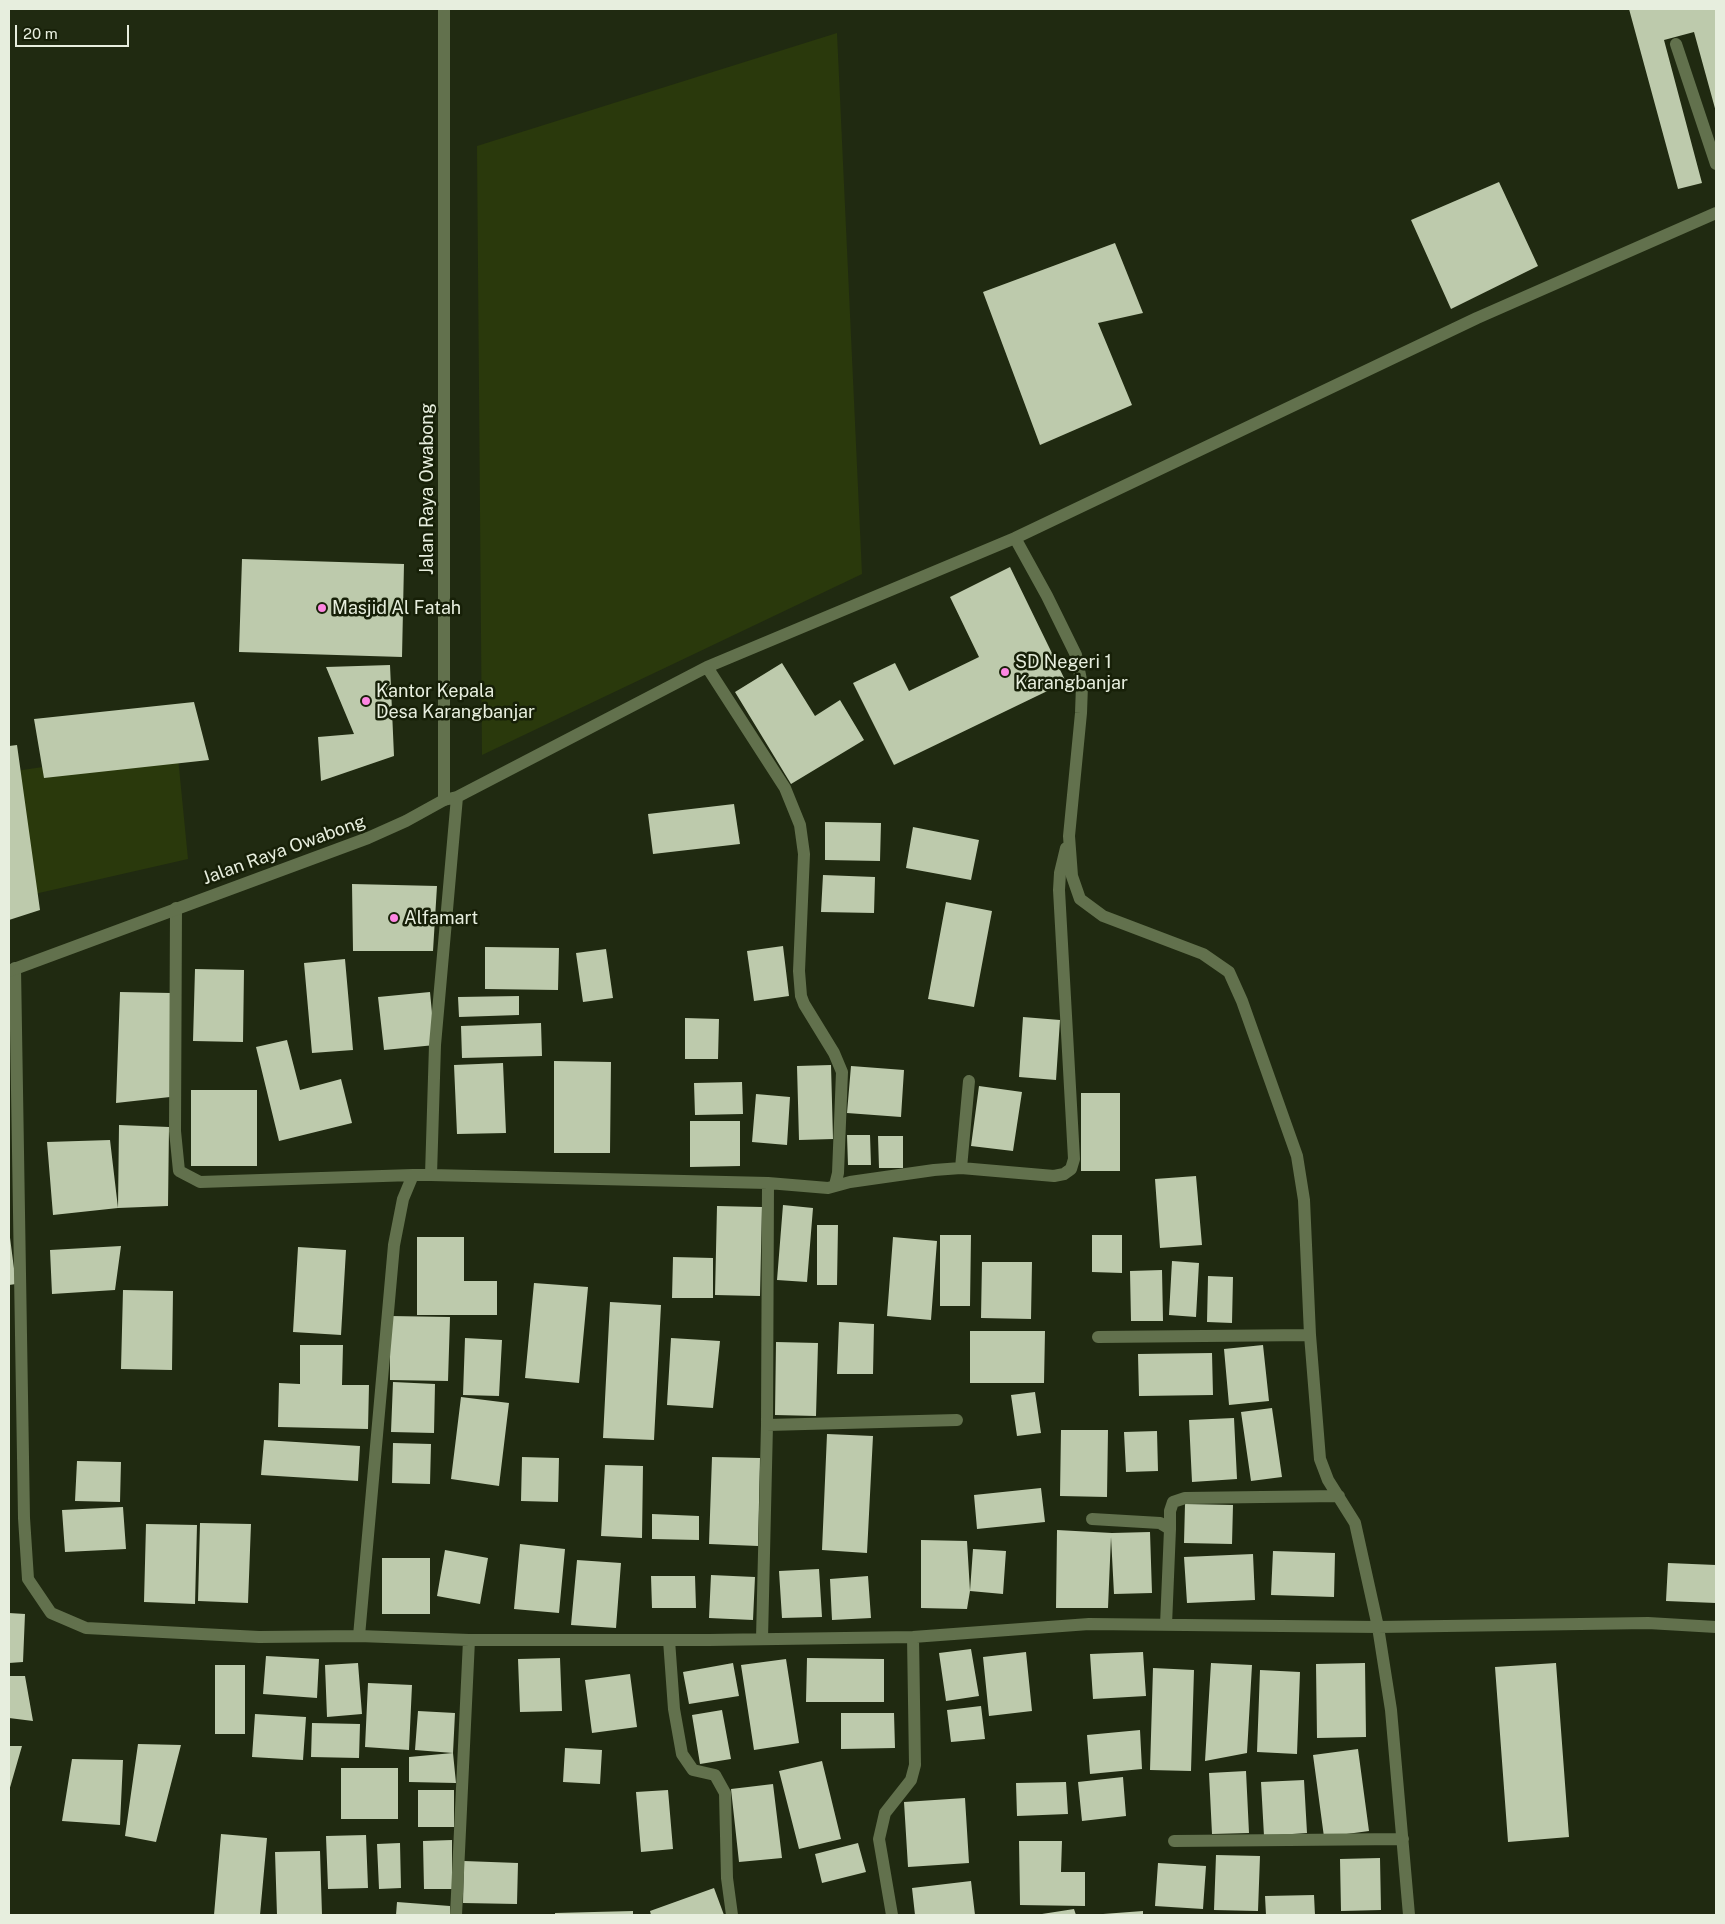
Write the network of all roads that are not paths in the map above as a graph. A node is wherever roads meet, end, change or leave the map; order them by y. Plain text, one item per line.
1 (444, 9) edge
2 (1676, 44) dead end
3 (1716, 164) edge
4 (1716, 213) edge
5 (1015, 538) junction
6 (707, 667) junction
7 (451, 799) junction
8 (1069, 836) junction
9 (176, 908) junction
10 (12, 970) edge
11 (969, 1081) dead end
12 (961, 1168) junction
13 (413, 1175) junction
14 (431, 1175) junction
15 (768, 1183) junction
16 (835, 1185) junction
17 (1310, 1335) junction
18 (1098, 1336) dead end
19 (957, 1420) dead end
20 (767, 1425) junction
21 (1339, 1496) junction
22 (1092, 1519) dead end
23 (1170, 1529) junction
24 (1166, 1625) junction
25 (1378, 1627) junction
26 (1716, 1627) edge
27 (359, 1636) junction
28 (913, 1637) junction
29 (762, 1639) junction
30 (468, 1640) junction
31 (669, 1640) junction
32 (1403, 1839) junction
33 (1174, 1841) dead end
34 (456, 1915) edge
35 (732, 1915) edge
36 (892, 1915) edge
37 (1409, 1915) edge

1 - 7 street, Jalan Raya Owabong
2 - 3 street
4 - 5 street
5 - 6 street
5 - 8 street
6 - 7 street
6 - 16 street
7 - 9 street, Jalan Raya Owabong
7 - 14 street
8 - 12 street
8 - 17 street
9 - 10 street, Jalan Raya Owabong
9 - 13 street
10 - 27 street
11 - 12 street
12 - 16 street
13 - 14 street
13 - 27 street
14 - 15 street
15 - 16 street
15 - 20 street
17 - 18 street
17 - 21 street
19 - 20 street
20 - 29 street
21 - 23 street
21 - 25 street
22 - 23 street
23 - 24 street
24 - 25 street
24 - 28 street
25 - 26 street
25 - 32 street
27 - 30 street
28 - 29 street
28 - 36 street
29 - 31 street
30 - 31 street
30 - 34 street
31 - 35 street
32 - 33 street
32 - 37 street

